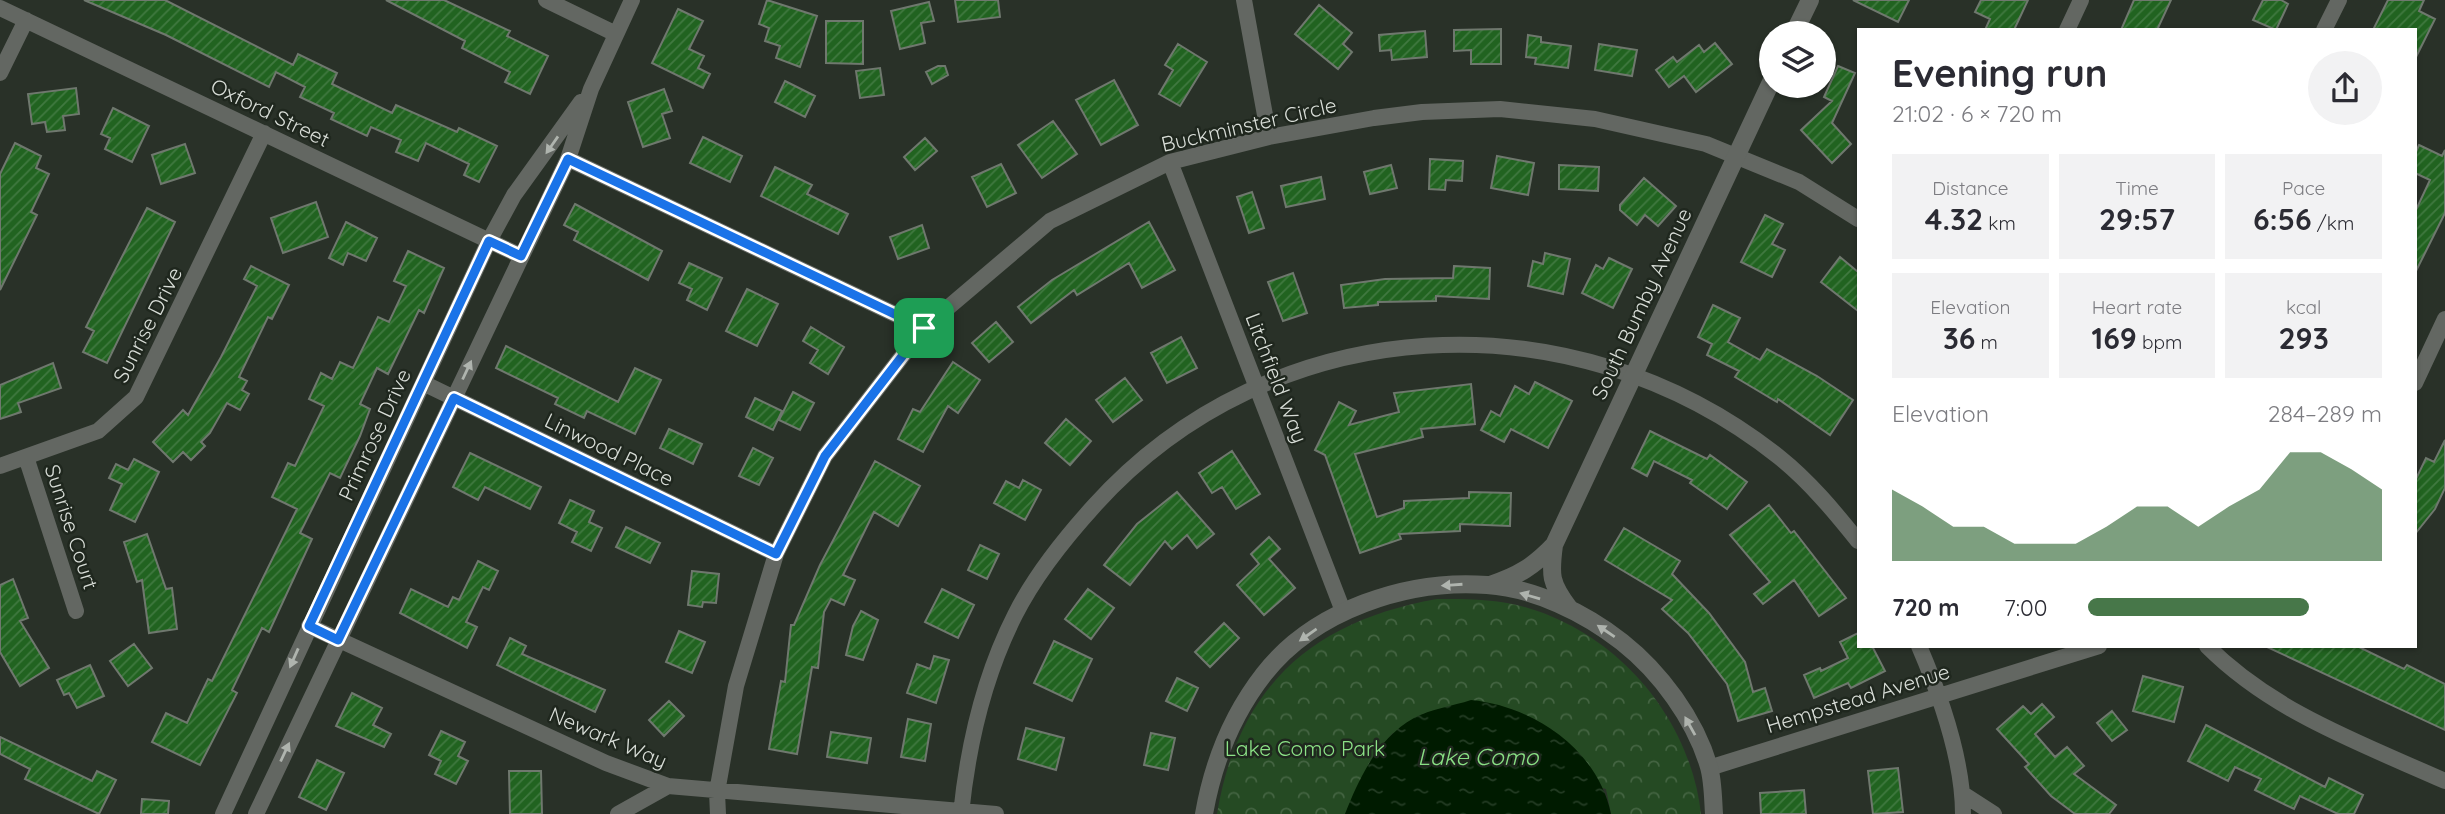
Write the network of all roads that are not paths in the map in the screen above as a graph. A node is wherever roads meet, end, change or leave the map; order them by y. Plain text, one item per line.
1 (545, 0) edge
2 (632, 0) edge
3 (1244, 0) edge
4 (1810, 0) edge
5 (2081, 0) edge
6 (2339, 0) edge
7 (0, 8) edge
8 (26, 20) junction
9 (1800, 21) edge
10 (2068, 28) edge
11 (2325, 28) edge
12 (616, 34) junction
13 (0, 73) edge
14 (591, 89) junction
15 (1763, 98) edge
16 (264, 133) junction
17 (1269, 137) junction
18 (1736, 154) junction
19 (568, 159) junction
20 (1170, 162) junction
21 (1857, 218) edge
22 (489, 241) junction
23 (521, 256) junction
24 (2445, 318) edge
25 (924, 328) junction
26 (1634, 374) junction
27 (2417, 379) edge
28 (424, 383) junction
29 (1257, 387) junction
30 (454, 398) junction
31 (26, 457) junction
32 (0, 466) edge
33 (1857, 540) edge
34 (1554, 545) junction
35 (776, 554) junction
36 (1490, 585) junction
37 (1569, 608) junction
38 (76, 611) dead end
39 (1343, 611) junction
40 (309, 626) junction
41 (338, 640) junction
42 (1920, 648) edge
43 (2092, 648) edge
44 (2209, 648) edge
45 (1939, 695) junction
46 (1709, 768) junction
47 (2445, 781) edge
48 (668, 786) junction
49 (717, 792) junction
50 (1963, 794) junction
51 (961, 813) edge
52 (223, 814) edge
53 (256, 814) edge
54 (618, 814) edge
55 (718, 814) edge
56 (996, 814) edge
57 (1204, 814) edge
58 (1714, 814) edge
59 (1963, 814) edge
60 (1994, 814) edge

1 - 12 street
2 - 12 street, Primrose Drive
3 - 17 street
4 - 9 street
5 - 10 street
6 - 11 street
7 - 8 street, Oxford Street
8 - 13 street
8 - 16 street, Oxford Street
12 - 14 street, Primrose Drive
14 - 19 street, Primrose Drive
14 -> 22 street, Primrose Drive
15 - 18 street, South Bumby Avenue
16 - 22 street, Oxford Street
16 - 31 street, Sunrise Drive
17 - 18 street, Buckminster Circle
17 - 20 street, Buckminster Circle
18 - 21 street, Buckminster Circle
18 - 26 street, South Bumby Avenue
19 - 23 street, Primrose Drive
19 - 25 street
20 - 25 street, Buckminster Circle
20 - 29 street, Litchfield Way
22 - 23 street, Oxford Street
22 - 28 street, Primrose Drive
30 -> 23 street, Primrose Drive
24 - 27 street
25 - 35 street, Buckminster Circle
26 - 29 street
26 - 33 street
26 - 34 street, South Bumby Avenue
28 - 30 street, Linwood Place
28 - 40 street, Primrose Drive
29 - 39 street, Litchfield Way
29 - 51 street
30 - 35 street, Linwood Place
30 - 41 street, Primrose Drive
31 - 32 street, Sunrise Drive
31 - 38 street, Sunrise Court
34 - 36 street, South Bumby Avenue
34 - 37 street, South Bumby Avenue
35 - 49 street, Buckminster Circle
37 -> 36 street
36 -> 39 street
46 -> 37 street
39 -> 57 street
40 - 41 street, Newark Way
40 -> 52 street, Primrose Drive
41 - 48 street, Newark Way
53 -> 41 street, Primrose Drive
42 - 45 street
43 - 45 street, Hempstead Avenue
44 - 47 street
45 - 46 street, Hempstead Avenue
45 - 50 street
46 - 58 street
48 - 49 street, Newark Way
48 - 54 street
49 - 51 street, Newark Way
49 - 55 street, Buckminster Circle
50 - 59 street
50 - 60 street
51 - 56 street, Newark Way

